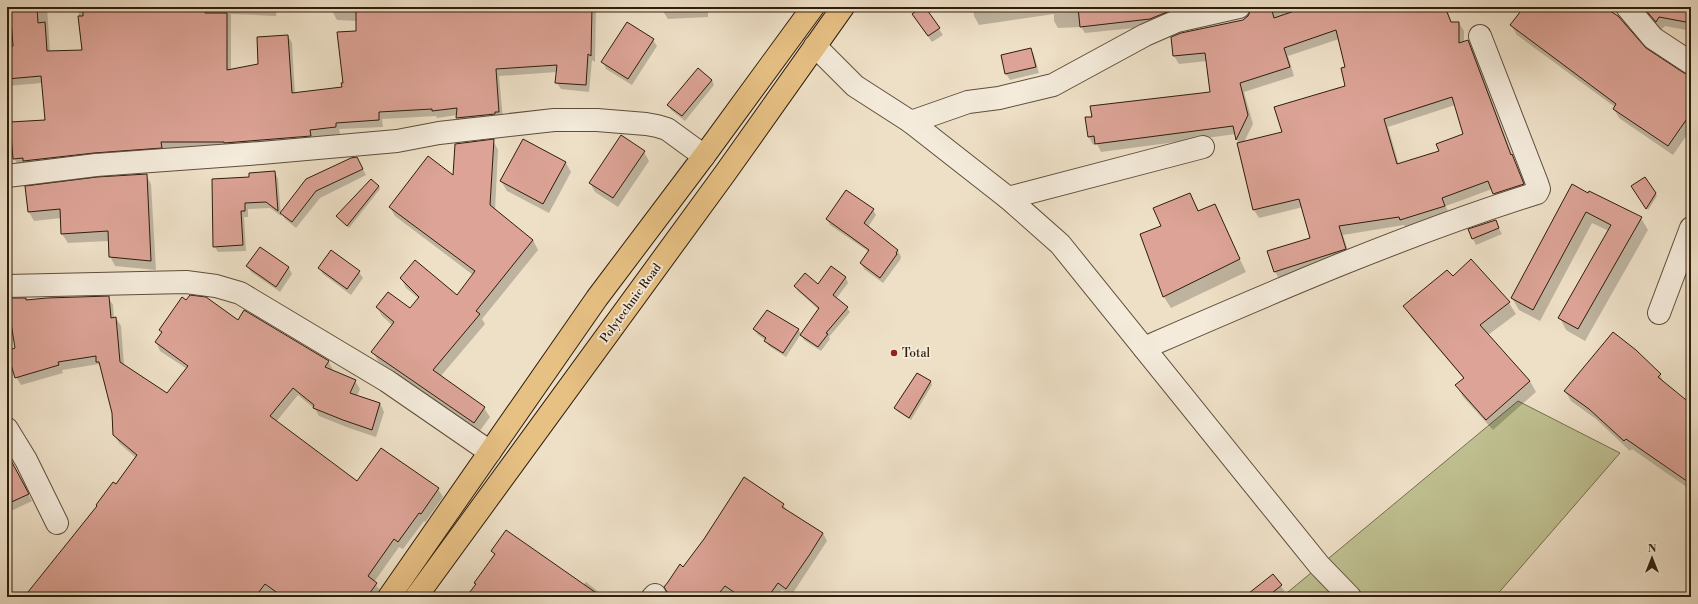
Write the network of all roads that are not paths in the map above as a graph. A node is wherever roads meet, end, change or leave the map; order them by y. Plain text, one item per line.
1 (812, 7) edge
2 (843, 7) edge
3 (1239, 7) edge
4 (1627, 7) edge
5 (1480, 36) dead end
6 (815, 46) junction
7 (1691, 63) edge
8 (911, 122) junction
9 (1203, 147) dead end
10 (704, 156) junction
11 (7, 176) edge
12 (1008, 198) junction
13 (1691, 228) edge
14 (7, 286) edge
15 (1659, 313) dead end
16 (1144, 348) junction
17 (7, 428) edge
18 (490, 452) junction
19 (57, 523) dead end
20 (389, 597) edge
21 (416, 597) edge
22 (1350, 597) edge

1 - 10 main road
2 - 6 main road, Polytechnic Road
3 - 8 street
4 - 7 street
5 - 16 street
6 - 8 street
6 - 21 main road, Polytechnic Road
8 - 12 street
9 - 12 street
10 - 11 street
10 - 18 main road
12 - 16 street
13 - 15 street
14 - 18 street
16 - 22 street
17 - 19 street
18 - 20 main road

